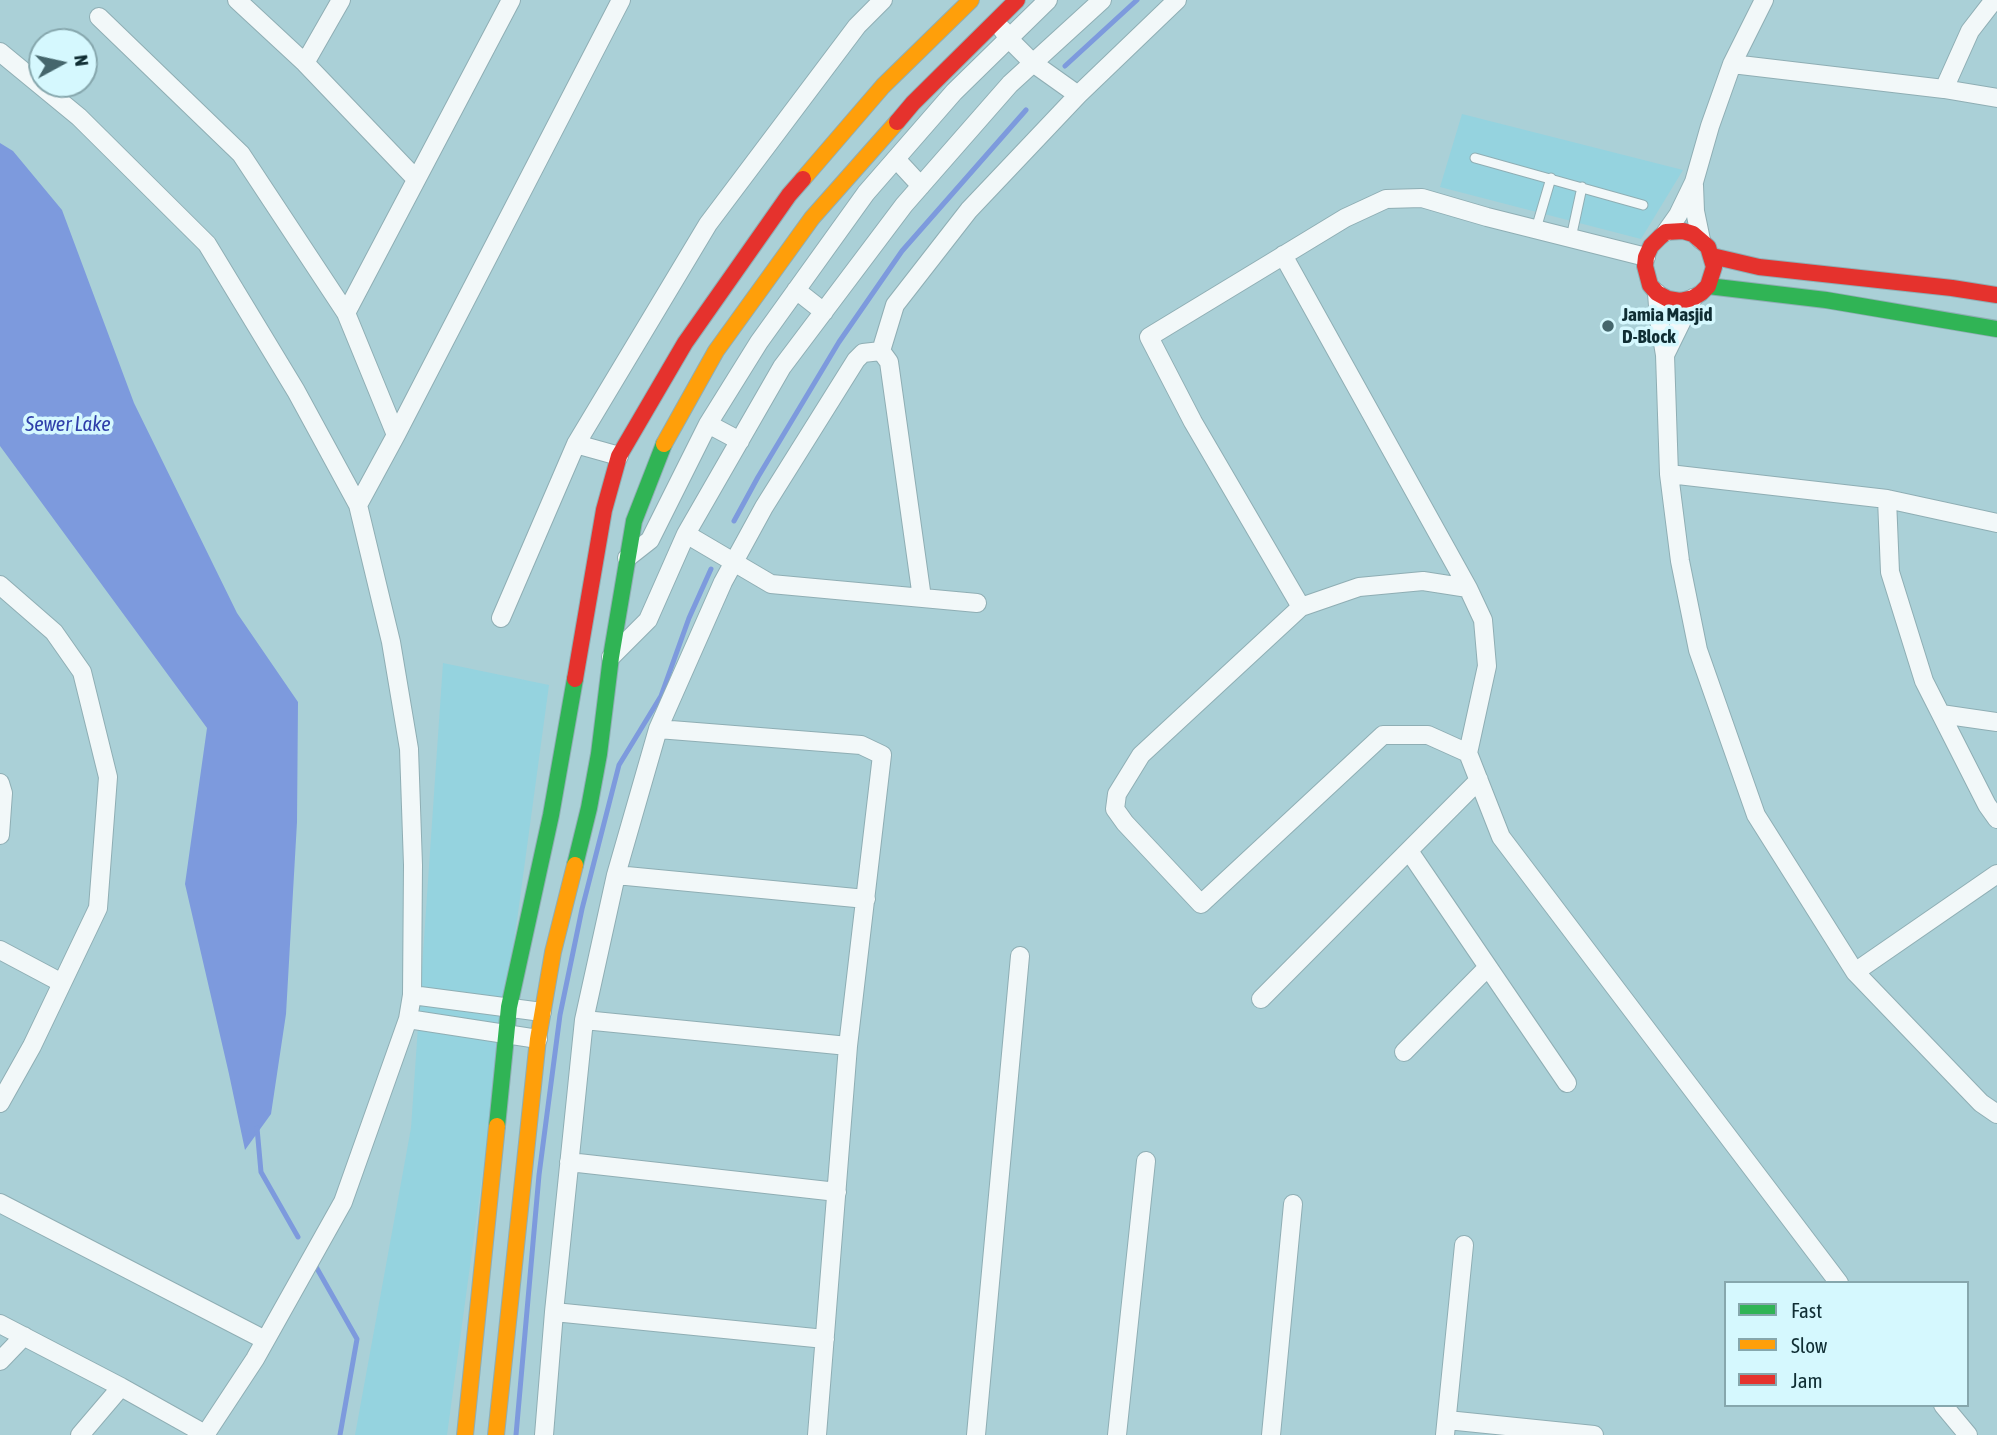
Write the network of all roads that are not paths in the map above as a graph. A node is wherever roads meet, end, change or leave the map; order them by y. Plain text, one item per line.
1 (237, 0) edge
2 (341, 0) edge
3 (511, 0) edge
4 (621, 0) edge
5 (883, 0) edge
6 (971, 0) edge
7 (1017, 0) edge
8 (1048, 0) edge
9 (1102, 0) edge
10 (1177, 0) edge
11 (1764, 0) edge
12 (1994, 0) edge
13 (99, 17) dead end
14 (996, 20) junction
15 (1009, 39) junction
16 (0, 52) edge
17 (306, 63) junction
18 (1033, 63) junction
19 (1732, 64) junction
20 (1944, 89) junction
21 (1078, 95) junction
22 (1997, 98) edge
23 (1475, 158) dead end
24 (896, 159) junction
25 (1551, 178) junction
26 (416, 179) junction
27 (1694, 181) junction
28 (921, 186) junction
29 (1582, 187) junction
30 (1643, 205) dead end
31 (1536, 229) junction
32 (1666, 232) junction
33 (1571, 238) junction
34 (1701, 240) junction
35 (1283, 255) junction
36 (1712, 256) junction
37 (1646, 257) junction
38 (1707, 286) junction
39 (796, 290) junction
40 (1657, 293) junction
41 (1997, 295) edge
42 (1693, 298) junction
43 (824, 312) junction
44 (346, 313) junction
45 (1997, 329) edge
46 (881, 351) junction
47 (1665, 355) junction
48 (708, 424) junction
49 (396, 435) junction
50 (740, 440) junction
51 (576, 444) junction
52 (619, 456) junction
53 (1669, 474) junction
54 (1887, 499) junction
55 (358, 505) junction
56 (1997, 523) edge
57 (686, 534) junction
58 (627, 558) junction
59 (734, 561) junction
60 (0, 585) edge
61 (1468, 587) junction
62 (922, 598) junction
63 (977, 603) dead end
64 (1301, 607) junction
65 (501, 618) dead end
66 (611, 657) junction
67 (1941, 714) junction
68 (1997, 722) edge
69 (658, 729) junction
70 (1468, 753) junction
71 (1479, 780) junction
72 (0, 783) edge
73 (1997, 819) edge
74 (0, 835) edge
75 (1409, 851) junction
76 (1997, 874) edge
77 (616, 875) junction
78 (866, 899) junction
79 (0, 950) edge
80 (1020, 956) dead end
81 (1488, 967) junction
82 (1855, 972) junction
83 (62, 983) junction
84 (412, 995) junction
85 (1261, 999) dead end
86 (509, 1007) junction
87 (542, 1012) junction
88 (408, 1019) junction
89 (584, 1020) junction
90 (505, 1035) junction
91 (538, 1039) junction
92 (848, 1046) junction
93 (1404, 1052) dead end
94 (0, 1064) edge
95 (17, 1072) junction
96 (1567, 1083) dead end
97 (0, 1103) edge
98 (1997, 1114) edge
99 (1146, 1161) dead end
100 (569, 1162) junction
101 (837, 1192) junction
102 (0, 1203) edge
103 (1293, 1204) dead end
104 (1464, 1245) dead end
105 (1837, 1281) edge
106 (554, 1312) junction
107 (0, 1324) edge
108 (24, 1336) junction
109 (825, 1339) junction
110 (265, 1340) junction
111 (0, 1361) edge
112 (121, 1387) junction
113 (1945, 1407) edge
114 (1446, 1428) edge
115 (80, 1435) edge
116 (205, 1435) edge
117 (465, 1435) edge
118 (496, 1435) edge
119 (544, 1435) edge
120 (817, 1435) edge
121 (976, 1435) edge
122 (1117, 1435) edge
123 (1271, 1435) edge
124 (1588, 1435) edge
125 (1968, 1435) edge

1 - 17 street
2 - 17 street
3 - 26 street
4 - 49 street
5 - 51 street
6 - 52 main road
7 - 14 main road
8 - 15 street
9 - 18 street
10 - 21 street
11 - 19 street
12 - 20 street
13 - 44 street
14 - 15 street
14 - 58 main road
15 - 18 street
15 - 24 street
16 - 55 street
17 - 26 street
18 - 21 street
18 - 28 street
19 - 20 street
19 - 27 street
20 - 22 street
21 - 46 street
23 - 25 lane
24 - 28 street
24 - 39 street
25 - 29 lane
25 - 31 lane
26 - 44 street
27 - 32 street
27 - 34 street
28 - 43 street
29 - 30 lane
29 - 33 lane
31 - 33 street
31 - 35 street
32 - 34 main road
32 - 37 main road
33 - 37 street
34 - 36 main road
35 - 61 street
35 - 64 street
36 - 38 main road
36 - 41 main road
37 - 40 main road
38 - 42 main road
38 - 45 main road
39 - 43 street
39 - 48 street
40 - 42 main road
40 - 47 street
42 - 47 street
43 - 50 street
44 - 49 street
46 - 59 street
46 - 62 street
47 - 53 street
48 - 50 street
48 - 58 street
49 - 55 street
50 - 57 street
51 - 52 street
51 - 65 street
52 - 86 main road
53 - 54 street
53 - 82 street
54 - 56 street
54 - 67 street
55 - 84 street
57 - 59 street
57 - 66 street
58 - 66 main road
59 - 62 street
59 - 69 street
60 - 83 street
61 - 64 street
61 - 70 street
62 - 63 street
64 - 70 street
66 - 87 main road
67 - 68 street
67 - 73 street
69 - 77 street
69 - 78 street
70 - 71 street
71 - 75 street
71 - 105 street
72 - 74 street
75 - 81 street
75 - 85 street
76 - 82 street
77 - 78 street
77 - 89 street
78 - 92 street
79 - 83 street
80 - 121 street
81 - 93 street
81 - 96 street
82 - 98 street
83 - 95 street
84 - 86 street
84 - 88 street
86 - 87 street
86 - 90 main road
87 - 91 main road
88 - 90 street
88 - 110 street
89 - 92 street
89 - 100 street
90 - 91 street
90 - 117 main road
91 - 118 main road
92 - 101 street
94 - 95 street
95 - 97 street
99 - 122 street
100 - 101 street
100 - 106 street
101 - 109 street
102 - 110 street
103 - 123 street
104 - 114 street
106 - 109 street
106 - 119 street
107 - 108 street
108 - 111 street
108 - 112 street
109 - 120 street
110 - 116 street
112 - 115 street
112 - 116 street
113 - 125 street
114 - 124 street

